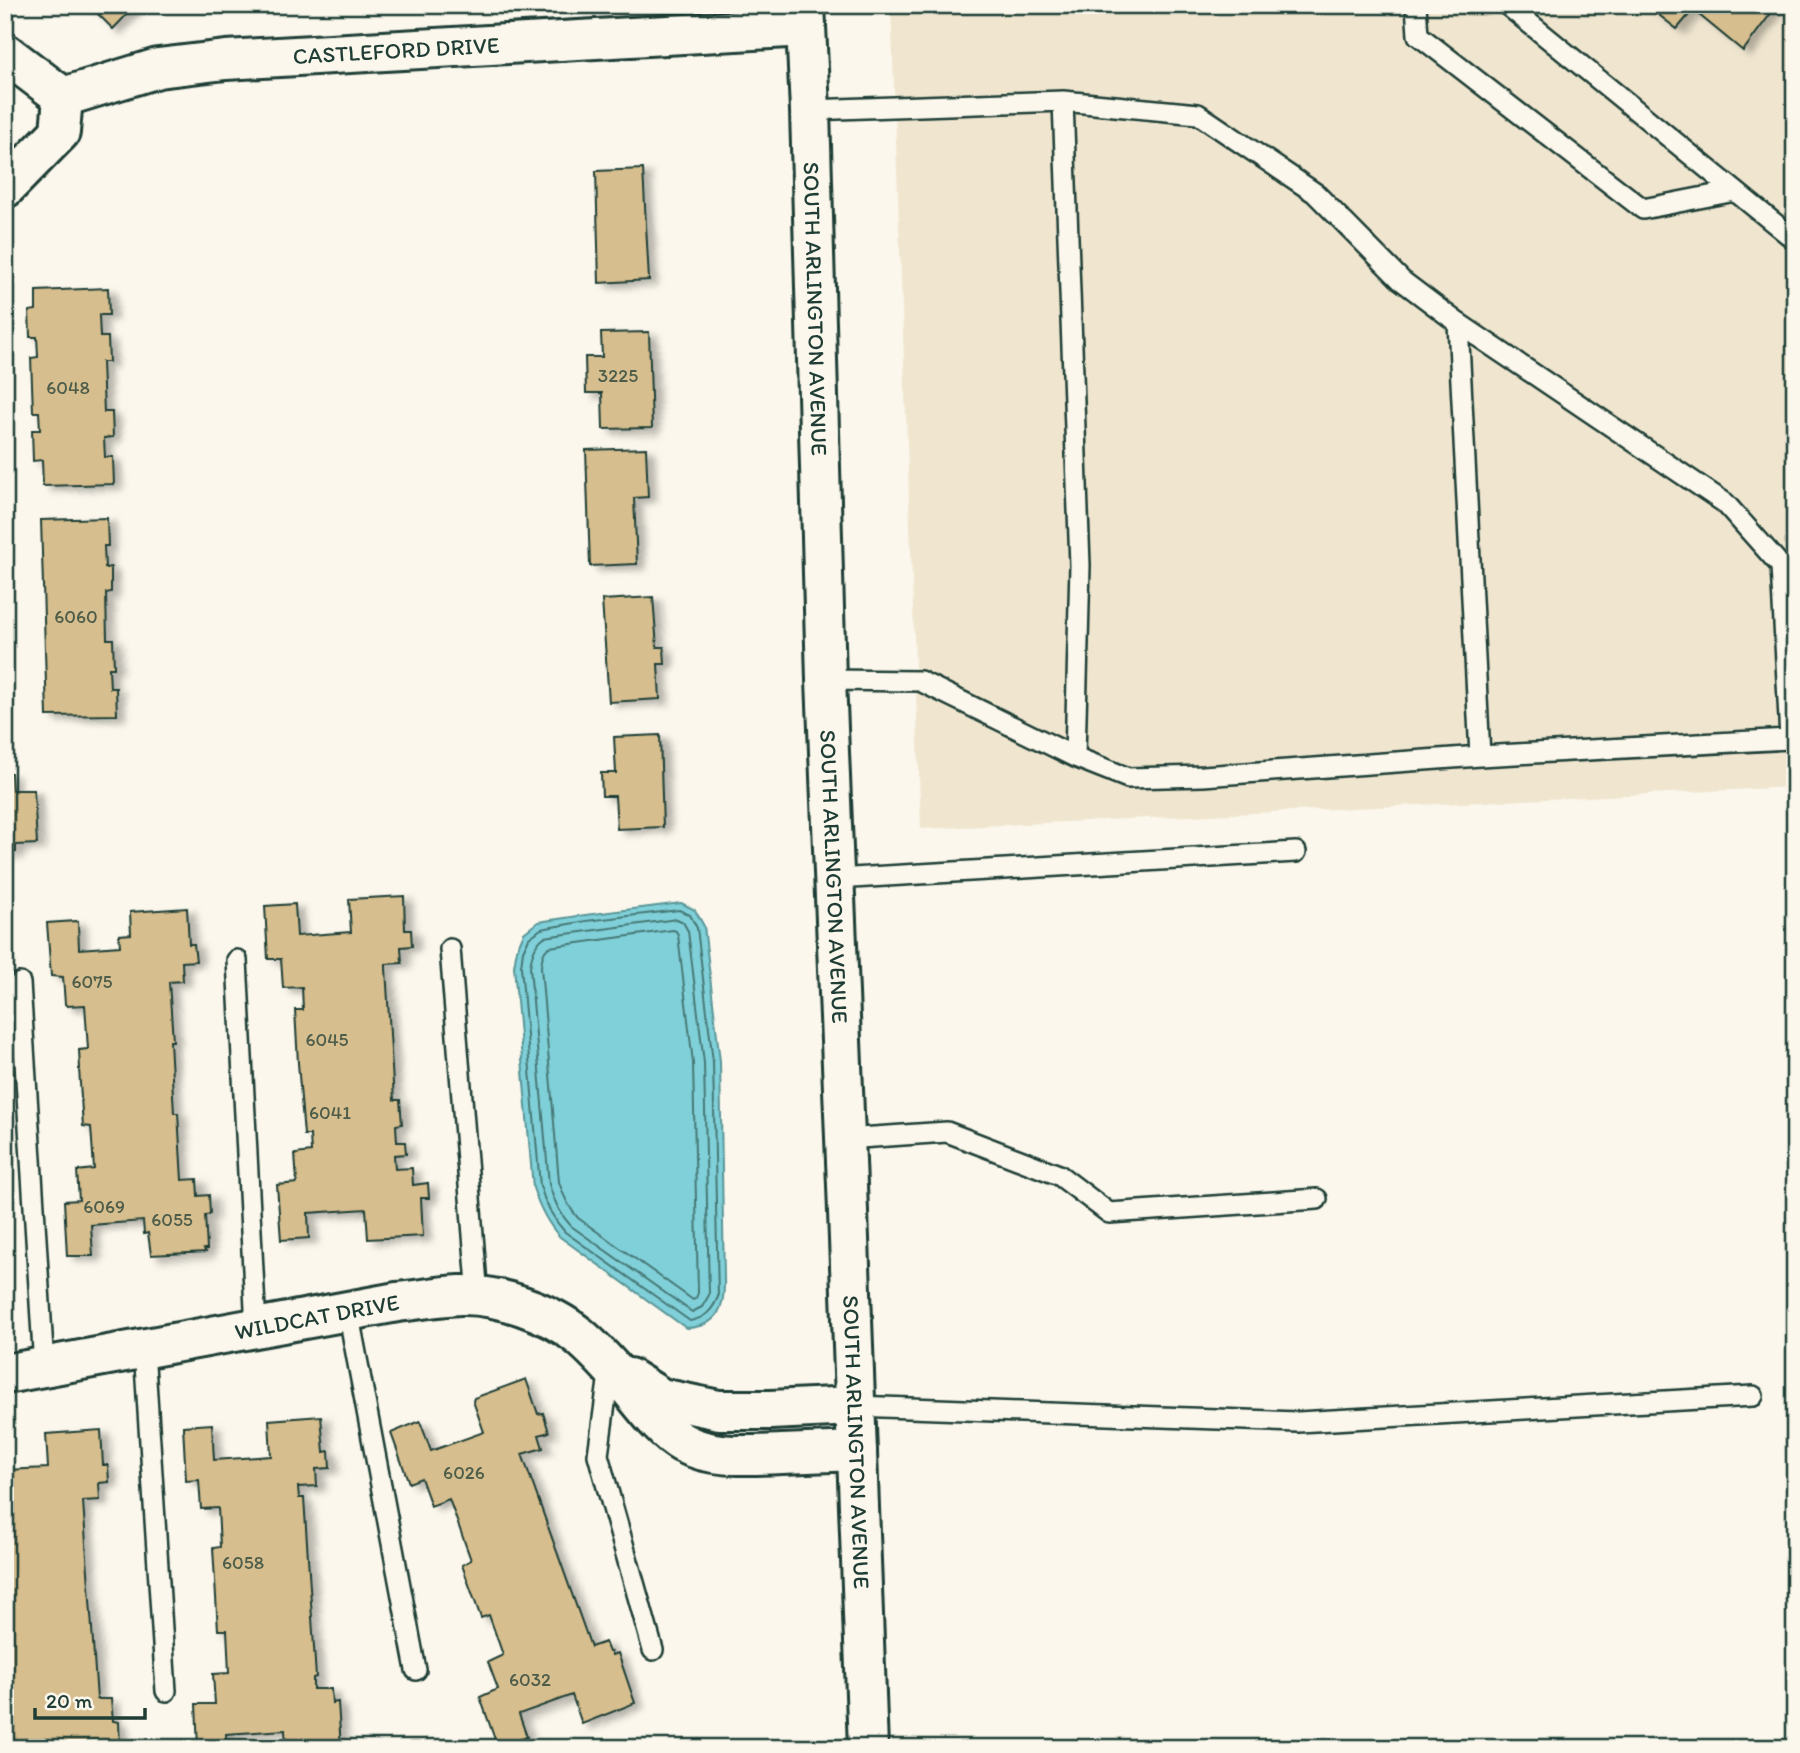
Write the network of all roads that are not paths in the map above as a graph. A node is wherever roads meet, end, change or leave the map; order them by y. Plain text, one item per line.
1 (1416, 5) edge
2 (1507, 5) edge
3 (805, 16) edge
4 (5, 53) edge
5 (63, 97) junction
6 (1063, 102) junction
7 (810, 110) junction
8 (5, 188) edge
9 (1735, 191) junction
10 (1795, 240) edge
11 (1458, 323) junction
12 (826, 680) junction
13 (1480, 756) junction
14 (1075, 757) junction
15 (1296, 852) dead end
16 (835, 879) junction
17 (450, 949) dead end
18 (237, 960) dead end
19 (20, 983) dead end
20 (845, 1139) junction
21 (1317, 1199) dead end
22 (478, 1297) junction
23 (348, 1311) junction
24 (257, 1328) junction
25 (144, 1349) junction
26 (610, 1366) junction
27 (44, 1367) junction
28 (5, 1374) edge
29 (1753, 1396) dead end
30 (855, 1406) junction
31 (857, 1451) junction
32 (653, 1650) dead end
33 (416, 1670) dead end
34 (166, 1691) dead end
35 (867, 1748) edge

1 - 9 lane
2 - 9 lane
3 - 5 street, CASTLEFORD DRIVE
3 - 7 street, SOUTH ARLINGTON AVENUE
4 - 5 street
5 - 8 street
6 - 7 lane
6 - 11 lane
6 - 14 lane
7 - 12 street, SOUTH ARLINGTON AVENUE
9 - 10 lane
11 - 13 lane
11 - 13 lane
12 - 14 lane
12 - 16 street, SOUTH ARLINGTON AVENUE
13 - 14 lane
15 - 16 lane
16 - 20 street, SOUTH ARLINGTON AVENUE
17 - 22 lane
18 - 24 lane
19 - 27 lane
20 - 21 lane
20 - 30 street, SOUTH ARLINGTON AVENUE
22 - 23 street, WILDCAT DRIVE
22 - 26 street, WILDCAT DRIVE
23 - 24 street, WILDCAT DRIVE
23 - 33 lane
24 - 25 street, WILDCAT DRIVE
25 - 27 street, WILDCAT DRIVE
25 - 34 lane
26 - 30 street, WILDCAT DRIVE
26 - 31 street, WILDCAT DRIVE
26 - 32 lane
27 - 28 street, WILDCAT DRIVE
29 - 30 lane
30 - 31 street, SOUTH ARLINGTON AVENUE
31 - 35 street, SOUTH ARLINGTON AVENUE

